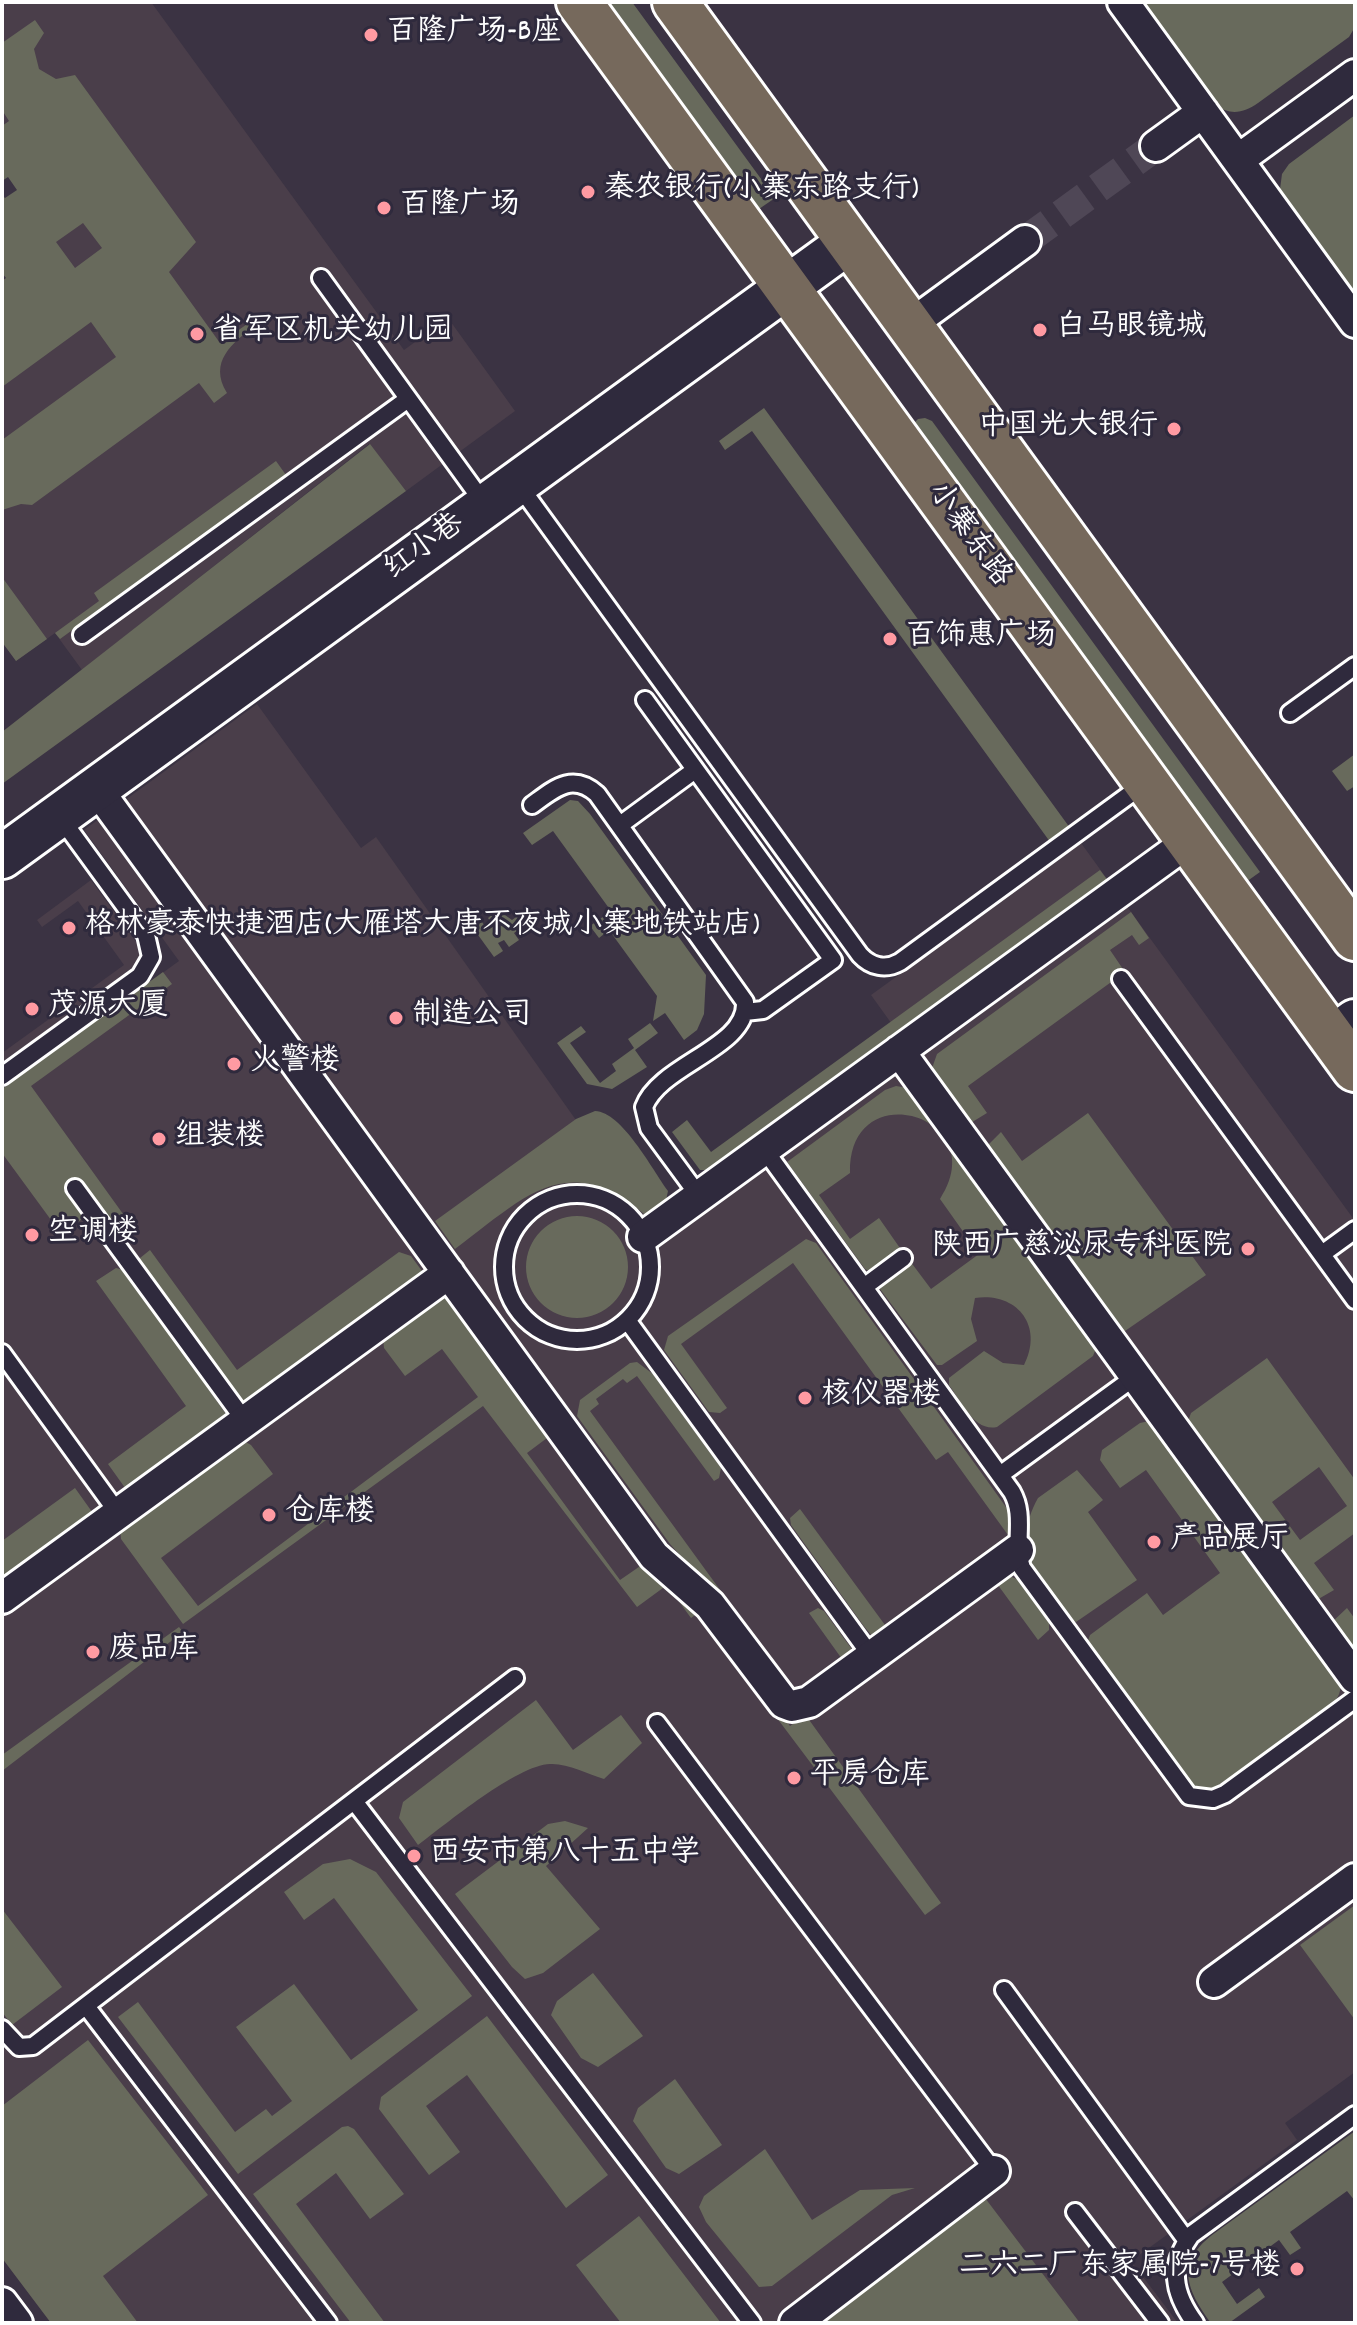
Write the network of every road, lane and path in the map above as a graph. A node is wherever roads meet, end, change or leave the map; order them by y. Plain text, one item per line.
1 (579, 2) edge
2 (675, 2) edge
3 (1123, 2) edge
4 (1355, 75) edge
5 (1203, 112) junction
6 (1156, 146) tunnel mouth
7 (1238, 160) junction
8 (1025, 241) tunnel mouth
9 (849, 242) junction
10 (321, 278) dead end
11 (787, 287) junction
12 (1355, 322) edge
13 (910, 325) junction
14 (408, 399) junction
15 (501, 494) junction
16 (82, 635) dead end
17 (1355, 666) edge
18 (645, 700) dead end
19 (1290, 713) dead end
20 (695, 770) junction
21 (1147, 783) junction
22 (97, 789) junction
23 (532, 805) dead end
24 (59, 816) junction
25 (620, 825) junction
26 (1189, 841) junction
27 (2, 857) edge
28 (1355, 938) edge
29 (1121, 979) dead end
30 (745, 1012) junction
31 (1347, 1043) edge
32 (899, 1051) junction
33 (2, 1076) edge
34 (764, 1149) junction
35 (75, 1188) dead end
36 (699, 1196) junction
37 (1355, 1230) edge
38 (643, 1237) junction
39 (1322, 1254) junction
40 (903, 1258) dead end
41 (449, 1273) junction
42 (864, 1287) junction
43 (1355, 1300) edge
44 (627, 1320) junction
45 (527, 1322) junction
46 (499, 1342) junction
47 (2, 1353) edge
48 (1136, 1376) junction
49 (245, 1421) junction
50 (1000, 1475) junction
51 (118, 1513) junction
52 (1018, 1550) junction
53 (2, 1598) edge
54 (872, 1657) junction
55 (515, 1678) dead end
56 (1355, 1678) edge
57 (1355, 1699) edge
58 (657, 1723) dead end
59 (354, 1801) junction
60 (1355, 1879) edge
61 (1214, 1982) dead end
62 (1004, 1990) dead end
63 (86, 2006) junction
64 (2, 2029) edge
65 (1355, 2115) edge
66 (994, 2171) joint
67 (1075, 2212) dead end
68 (1187, 2241) junction
69 (2, 2303) edge
70 (17, 2323) edge
71 (328, 2323) edge
72 (752, 2323) edge
73 (795, 2323) edge
74 (1160, 2323) edge
75 (1195, 2323) edge

1 - 11 main road, 小寨东路
2 - 9 main road
3 - 5 street
4 - 7 street
5 - 6 street
5 - 7 street
7 - 12 street
8 - 13 street
9 - 11 street, 红小巷
9 - 13 main road
10 - 14 lane
11 - 15 street, 红小巷
11 - 21 main road, 小寨东路
13 - 28 main road
14 - 15 lane
14 - 16 lane
15 - 21 lane
15 - 22 street, 红小巷
17 - 19 lane
18 - 20 lane
20 - 25 lane
20 - 30 lane
21 - 26 main road, 小寨东路
22 - 24 street, 红小巷
22 - 41 street
23 - 25 lane
24 - 27 street, 红小巷
24 - 33 lane
25 - 30 lane
26 - 31 main road, 小寨东路
26 - 32 street
29 - 39 lane
30 - 36 lane
32 - 34 street
32 - 48 street
34 - 36 street
34 - 42 lane
35 - 49 lane
36 - 38 street
37 - 39 lane
38 - 44 lane
38 - 45 lane
39 - 43 lane
40 - 42 lane
41 - 46 street
41 - 49 street
42 - 50 lane
44 - 45 lane
44 - 54 lane
45 - 46 lane
46 - 54 street
47 - 51 lane
48 - 50 lane
48 - 56 street
49 - 51 street
50 - 52 lane
51 - 53 street
52 - 54 street
52 - 57 lane
55 - 59 lane
58 - 66 lane
59 - 63 lane
59 - 72 lane
60 - 61 street
62 - 68 lane
63 - 64 lane
63 - 71 lane
65 - 68 lane
66 - 73 street
67 - 74 lane
68 - 75 lane
69 - 70 street

